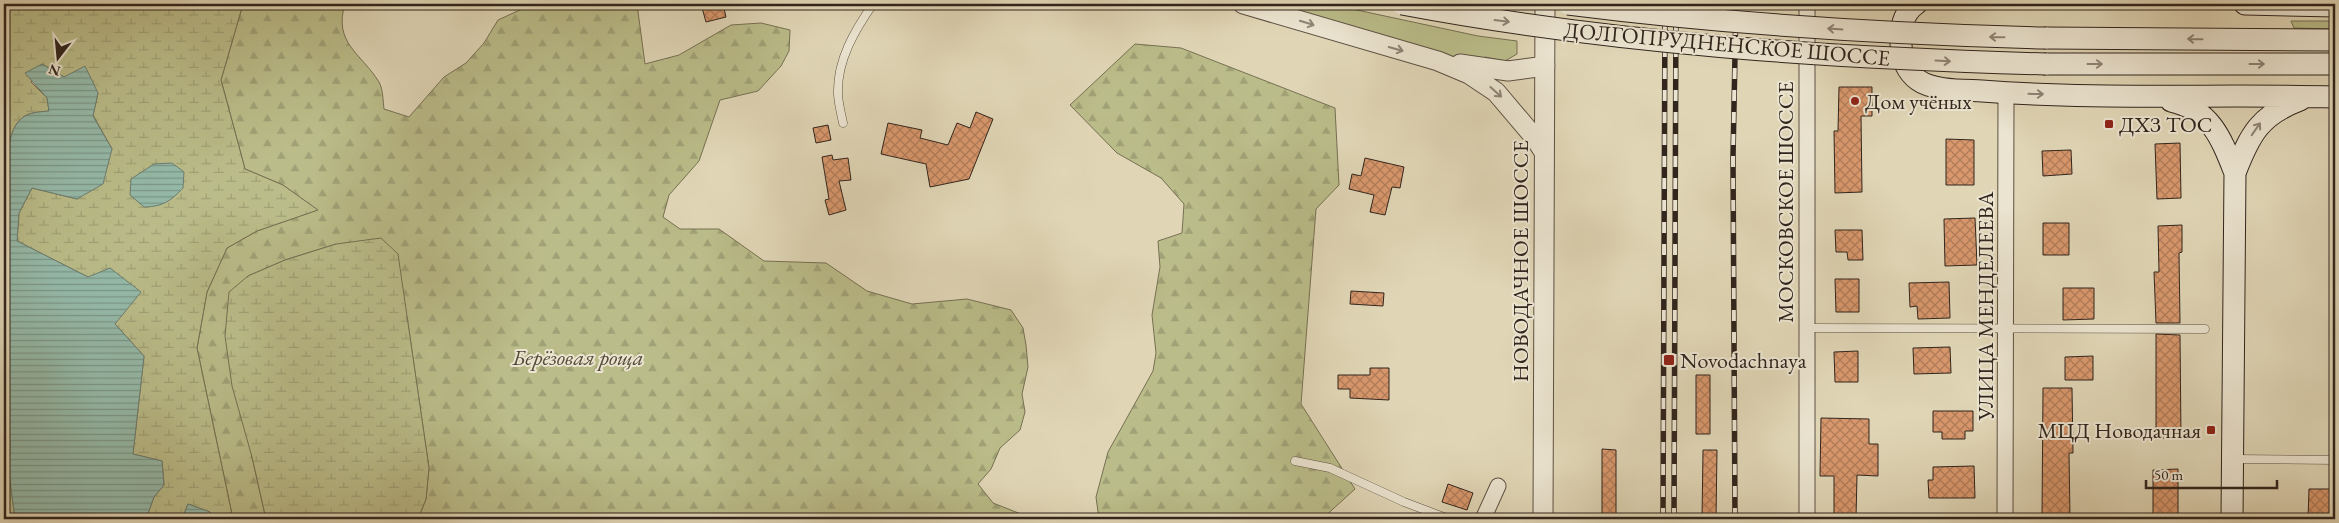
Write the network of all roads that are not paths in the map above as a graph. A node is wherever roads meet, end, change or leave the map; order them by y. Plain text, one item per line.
1 (873, 4) edge
2 (1243, 4) edge
3 (1402, 4) edge
4 (1545, 4) edge
5 (1568, 4) edge
6 (1807, 4) edge
7 (1916, 4) edge
8 (2245, 4) edge
9 (2283, 4) edge
10 (2335, 6) edge
11 (2335, 40) edge
12 (1438, 61) junction
13 (2326, 64) edge
14 (1545, 66) junction
15 (2006, 93) junction
16 (2147, 96) junction
17 (2309, 96) junction
18 (2335, 97) edge
19 (843, 123) dead end
20 (1544, 152) junction
21 (2235, 173) junction
22 (1806, 328) junction
23 (2006, 328) junction
24 (2205, 329) dead end
25 (2233, 459) junction
26 (2335, 460) edge
27 (1295, 461) dead end
28 (1498, 486) dead end
29 (1449, 519) edge
30 (1483, 519) edge
31 (1543, 519) edge
32 (1807, 519) edge
33 (2005, 519) edge
34 (2232, 519) edge

1 - 19 lane
2 -> 12 street
3 -> 13 main road, ДОЛГОПРУДНЕНСКОЕ ШОССЕ, bridge
4 - 14 street, НОВОДАЧНОЕ ШОССЕ
11 -> 5 main road, ДОЛГОПРУДНЕНСКОЕ ШОССЕ, bridge
6 - 22 street, МОСКОВСКОЕ ШОССЕ
7 - 15 main road, ДОЛГОПРУДНЕНСКОЕ ШОССЕ
8 - 9 main road
9 - 10 main road
12 - 14 street
12 -> 20 street
14 - 20 street, НОВОДАЧНОЕ ШОССЕ
15 -> 16 main road, ДОЛГОПРУДНЕНСКОЕ ШОССЕ
15 - 23 street, УЛИЦА МЕНДЕЛЕЕВА
16 - 17 main road
16 - 21 main road
17 - 18 main road
21 -> 17 main road
20 - 31 street, НОВОДАЧНОЕ ШОССЕ
21 - 25 main road
22 - 23 lane
22 - 32 street, МОСКОВСКОЕ ШОССЕ
23 - 24 lane
23 - 33 street, УЛИЦА МЕНДЕЛЕЕВА
25 - 26 lane
25 - 34 main road
27 - 29 lane
28 - 30 street

